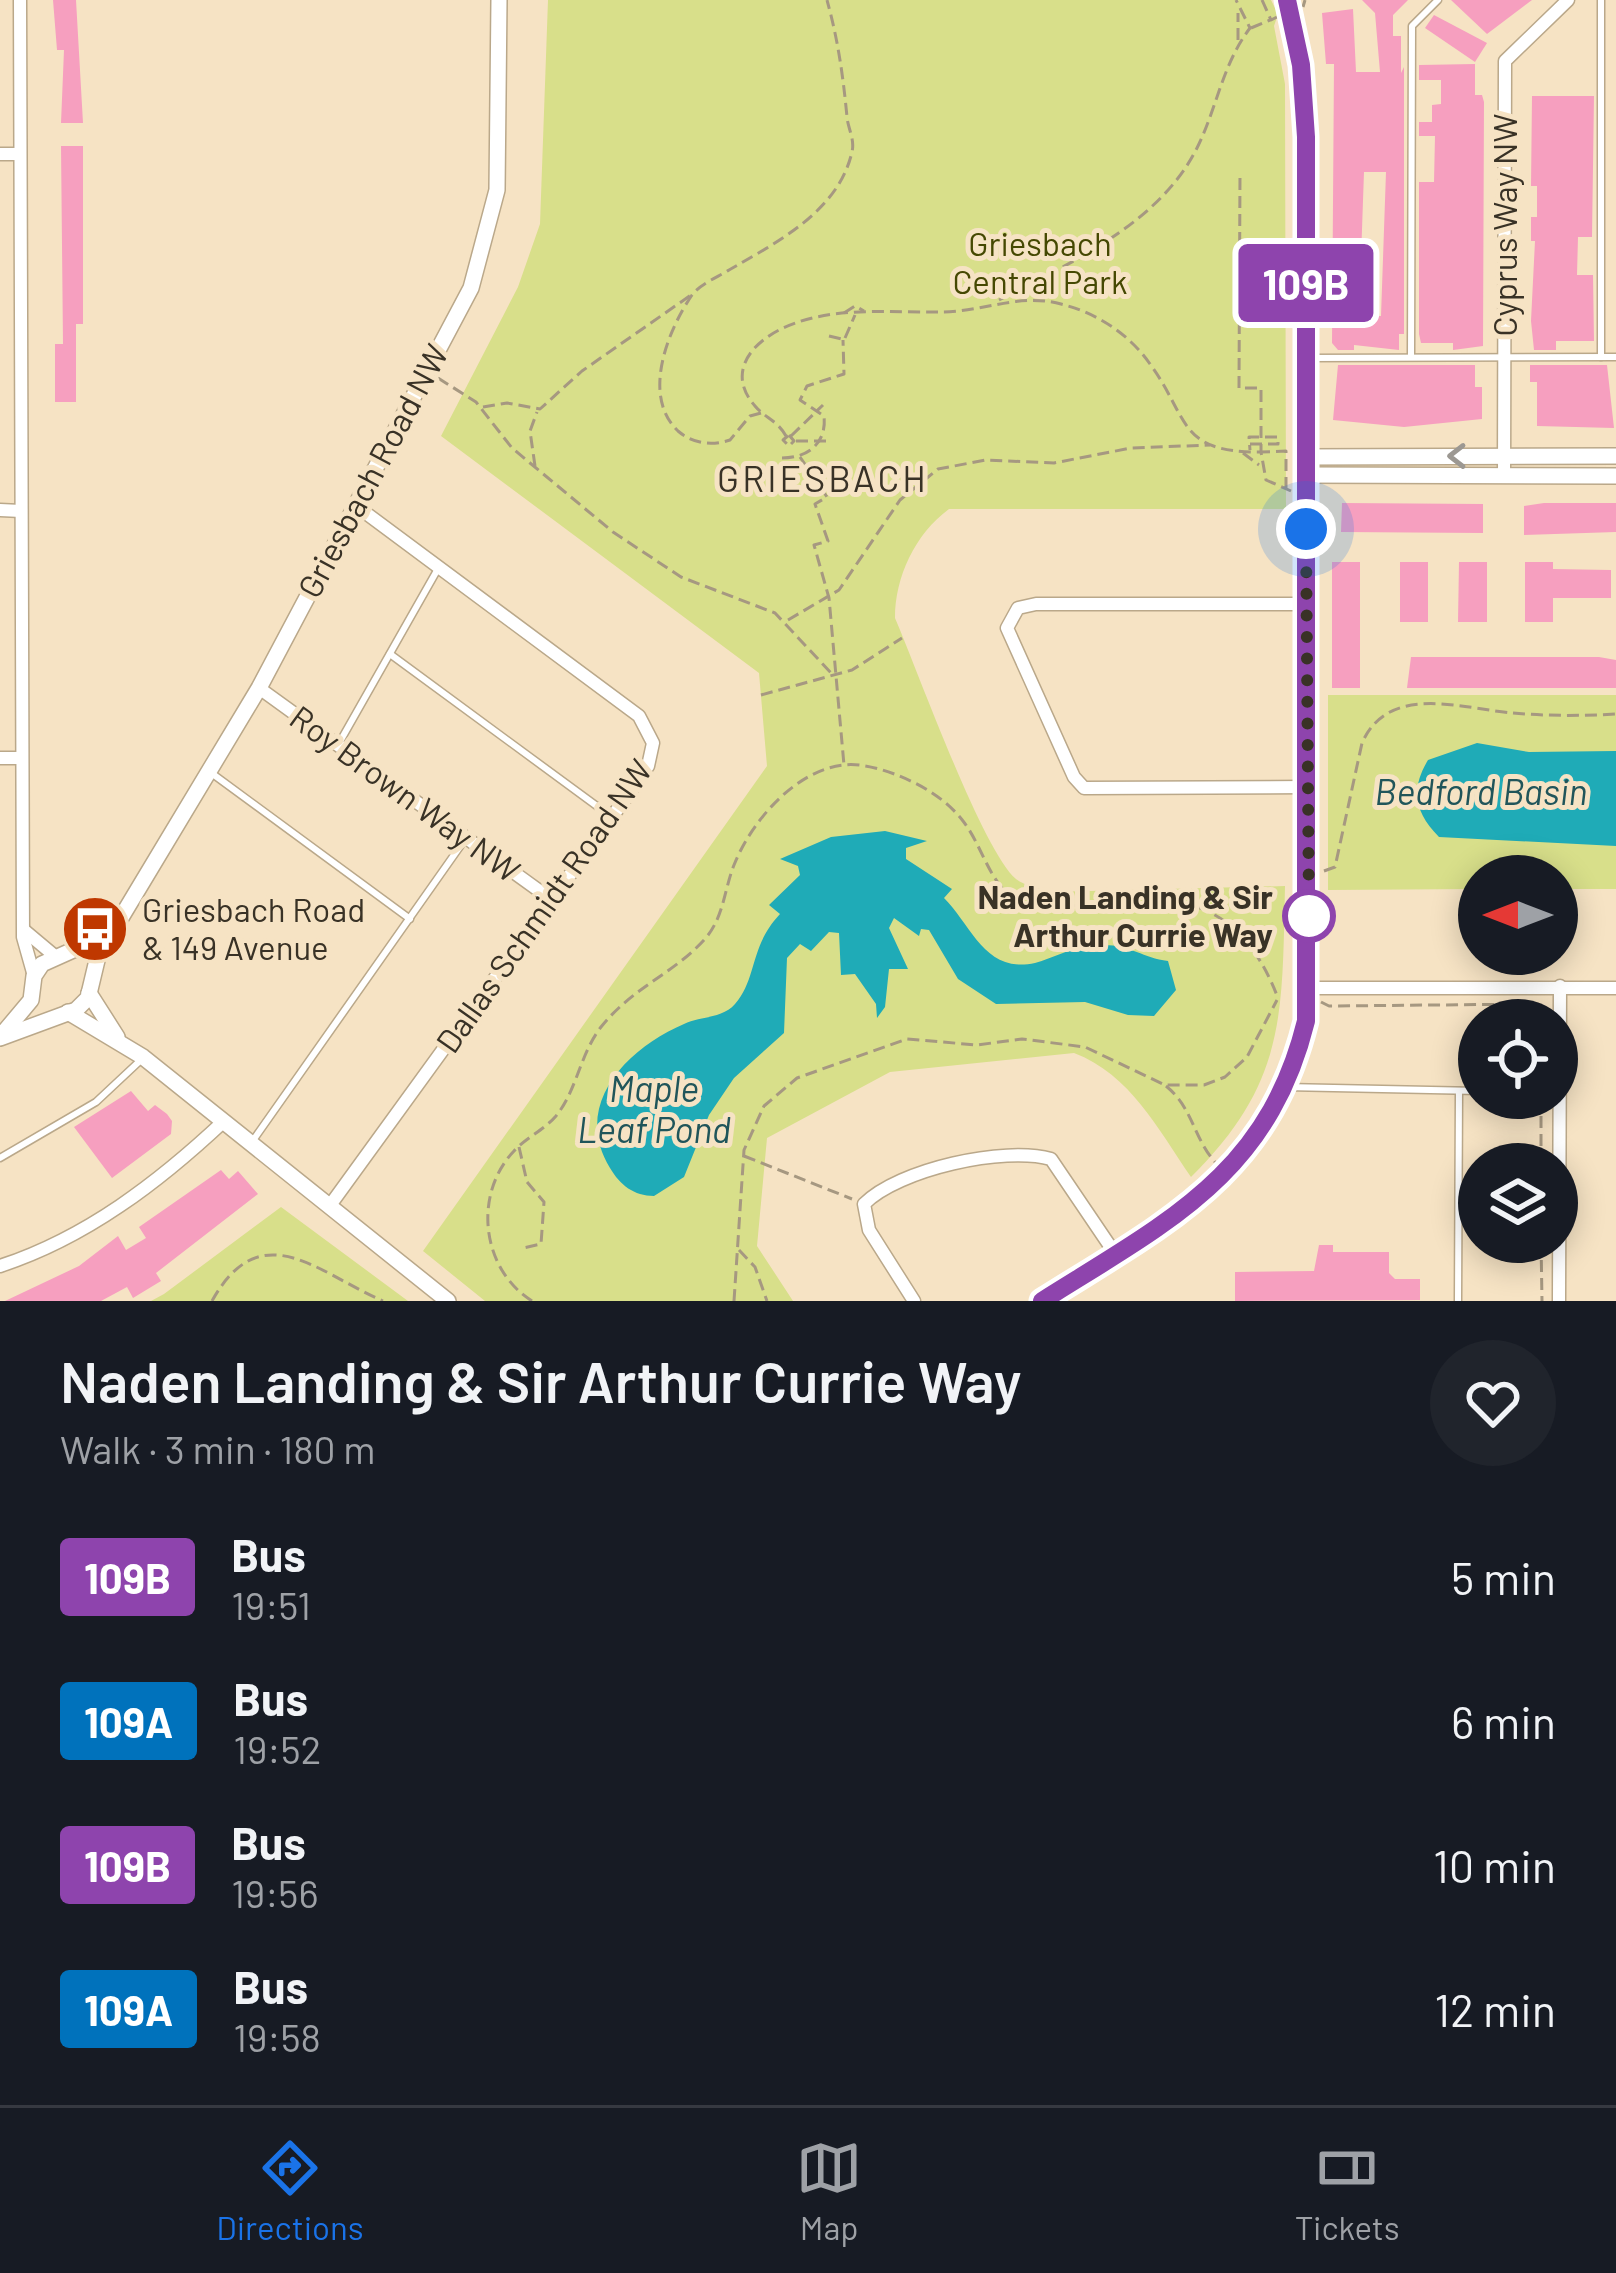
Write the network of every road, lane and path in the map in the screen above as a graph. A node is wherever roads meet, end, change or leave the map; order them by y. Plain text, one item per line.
1 (20, 0) edge
2 (499, 0) edge
3 (827, 0) edge
4 (1236, 0) edge
5 (1287, 0) edge
6 (1438, 0) edge
7 (1568, 0) edge
8 (1601, 0) edge
9 (1238, 12) junction
10 (1271, 20) dead end
11 (1250, 28) junction
12 (1238, 44) junction
13 (0, 154) edge
14 (19, 154) junction
15 (1240, 172) dead end
16 (692, 294) junction
17 (994, 302) junction
18 (865, 312) junction
19 (855, 313) junction
20 (844, 314) junction
21 (829, 337) dead end
22 (844, 340) junction
23 (1411, 356) junction
24 (1504, 357) junction
25 (1601, 357) junction
26 (1616, 357) edge
27 (1306, 358) junction
28 (426, 371) junction
29 (543, 407) junction
30 (820, 407) junction
31 (482, 408) junction
32 (762, 414) junction
33 (1261, 437) junction
34 (790, 438) junction
35 (823, 441) junction
36 (1261, 444) junction
37 (1271, 444) junction
38 (1212, 445) junction
39 (1250, 445) junction
40 (789, 446) junction
41 (1242, 452) junction
42 (1250, 452) junction
43 (1272, 452) dead end
44 (1504, 456) junction
45 (1616, 456) edge
46 (800, 457) junction
47 (1306, 457) junction
48 (1261, 466) dead end
49 (535, 467) junction
50 (1306, 476) junction
51 (1504, 476) junction
52 (1616, 476) edge
53 (355, 505) junction
54 (0, 510) edge
55 (21, 511) junction
56 (439, 567) junction
57 (830, 598) junction
58 (1307, 604) junction
59 (785, 622) junction
60 (902, 638) dead end
61 (390, 654) junction
62 (833, 675) junction
63 (259, 688) junction
64 (761, 695) dead end
65 (1616, 714) edge
66 (338, 745) junction
67 (0, 758) edge
68 (21, 758) junction
69 (844, 765) junction
70 (209, 771) junction
71 (1308, 787) junction
72 (612, 817) junction
73 (466, 838) junction
74 (1309, 871) junction
75 (552, 900) junction
76 (128, 905) junction
77 (410, 919) junction
78 (23, 924) junction
79 (58, 956) junction
80 (34, 980) junction
81 (1559, 986) junction
82 (90, 988) junction
83 (1309, 988) junction
84 (1616, 988) edge
85 (1278, 998) junction
86 (1287, 998) dead end
87 (1559, 999) edge
88 (1323, 1002) dead end
89 (1458, 1005) edge
90 (65, 1013) junction
91 (0, 1037) edge
92 (117, 1037) junction
93 (143, 1057) junction
94 (1165, 1085) junction
95 (1285, 1087) junction
96 (1458, 1091) edge
97 (1459, 1119) edge
98 (1559, 1119) edge
99 (224, 1121) junction
100 (252, 1142) junction
101 (518, 1147) junction
102 (743, 1156) junction
103 (0, 1158) edge
104 (1226, 1175) junction
105 (332, 1204) junction
106 (864, 1204) junction
107 (737, 1248) junction
108 (524, 1249) dead end
109 (1116, 1255) junction
110 (1541, 1263) edge
111 (0, 1266) edge
112 (212, 1301) edge
113 (382, 1301) edge
114 (448, 1301) edge
115 (532, 1301) edge
116 (734, 1301) edge
117 (767, 1301) edge
118 (914, 1301) edge
119 (1042, 1301) edge
120 (1458, 1301) edge
121 (1541, 1301) edge
122 (1559, 1301) edge

1 - 14 street
2 - 28 street, Griesbach Road NW
3 - 16 path
4 - 9 path
5 - 27 street
6 - 23 lane
7 - 24 street, Cyprus Way NW
8 - 25 lane
9 - 11 path
9 - 12 path
10 - 11 path
11 - 12 path
12 - 17 path
13 - 14 street
14 - 55 street
15 - 33 path
16 - 29 path
16 - 32 path
17 - 18 path
17 - 38 path
18 - 19 path
18 - 20 path
19 - 20 path
19 - 22 path
20 - 32 path
21 - 22 path
22 - 30 path
23 - 24 lane
23 - 27 lane
24 - 25 lane
24 - 44 street, Cyprus Way NW
25 - 26 lane
27 - 47 street
28 - 31 path
28 - 53 street, Griesbach Road NW
29 - 31 path
29 - 49 path
30 - 34 path
30 - 35 path
31 - 49 path
32 - 34 path
33 - 36 path
33 - 37 path
33 - 39 path
34 - 35 path
34 - 40 path
34 - 40 path
35 - 46 path
36 - 37 path
36 - 39 path
36 - 42 path
37 - 43 path
38 - 41 path
38 - 57 path
39 - 42 path
40 - 46 path
41 - 42 path
41 - 48 path
44 - 45 street
44 -> 47 street
44 - 51 street, Cyprus Way NW
46 - 57 path
47 - 50 street
49 - 59 path
50 - 51 street
50 - 58 street
51 - 52 street
53 - 56 street, Dallas Schmidt Road NW
53 - 63 street, Griesbach Road NW
54 - 55 street
55 - 68 street
56 - 61 lane
56 - 72 street, Dallas Schmidt Road NW
57 - 59 path
57 - 62 path
58 - 71 street
58 - 71 street
59 - 62 path
60 - 62 path
61 - 66 lane
61 - 72 lane
62 - 64 path
62 - 69 path
63 - 66 street, Roy Brown Way NW
63 - 70 street, Griesbach Road NW
65 - 74 path
66 - 73 street, Roy Brown Way NW
67 - 68 street
68 - 78 street
69 - 85 path
69 - 101 path
70 - 76 street, Griesbach Road NW
70 - 77 lane
71 - 74 street
72 - 75 street, Dallas Schmidt Road NW
73 - 75 street, Roy Brown Way NW
73 - 77 lane
74 - 83 street
75 - 105 street, Dallas Schmidt Road NW
76 - 79 street, Griesbach Road NW
76 - 82 street, Griesbach Road NW
77 - 100 lane
78 - 79 street
78 - 80 street
79 - 80 street, Griesbach Road NW
79 - 82 street
80 - 90 street
80 - 91 street, Griesbach Road NW
81 - 83 street
81 - 84 street
81 - 87 street
82 - 90 street, Griesbach Road NW
82 - 92 street
83 - 95 street
85 - 86 path
85 - 94 path
88 - 89 path
90 - 91 street, Griesbach Road NW
90 - 92 street
92 - 93 street
93 - 99 street
93 - 103 lane
94 - 102 path
94 - 104 path
95 - 96 lane
95 - 104 street
97 - 120 lane
98 - 122 street
99 - 100 street
99 - 111 street
100 - 105 street
101 - 108 path
101 - 115 path
102 - 106 path
102 - 107 path
104 - 109 street
105 - 114 street
106 - 109 street
106 - 118 street
107 - 116 path
107 - 117 path
109 - 119 street
110 - 121 path
112 - 113 path

